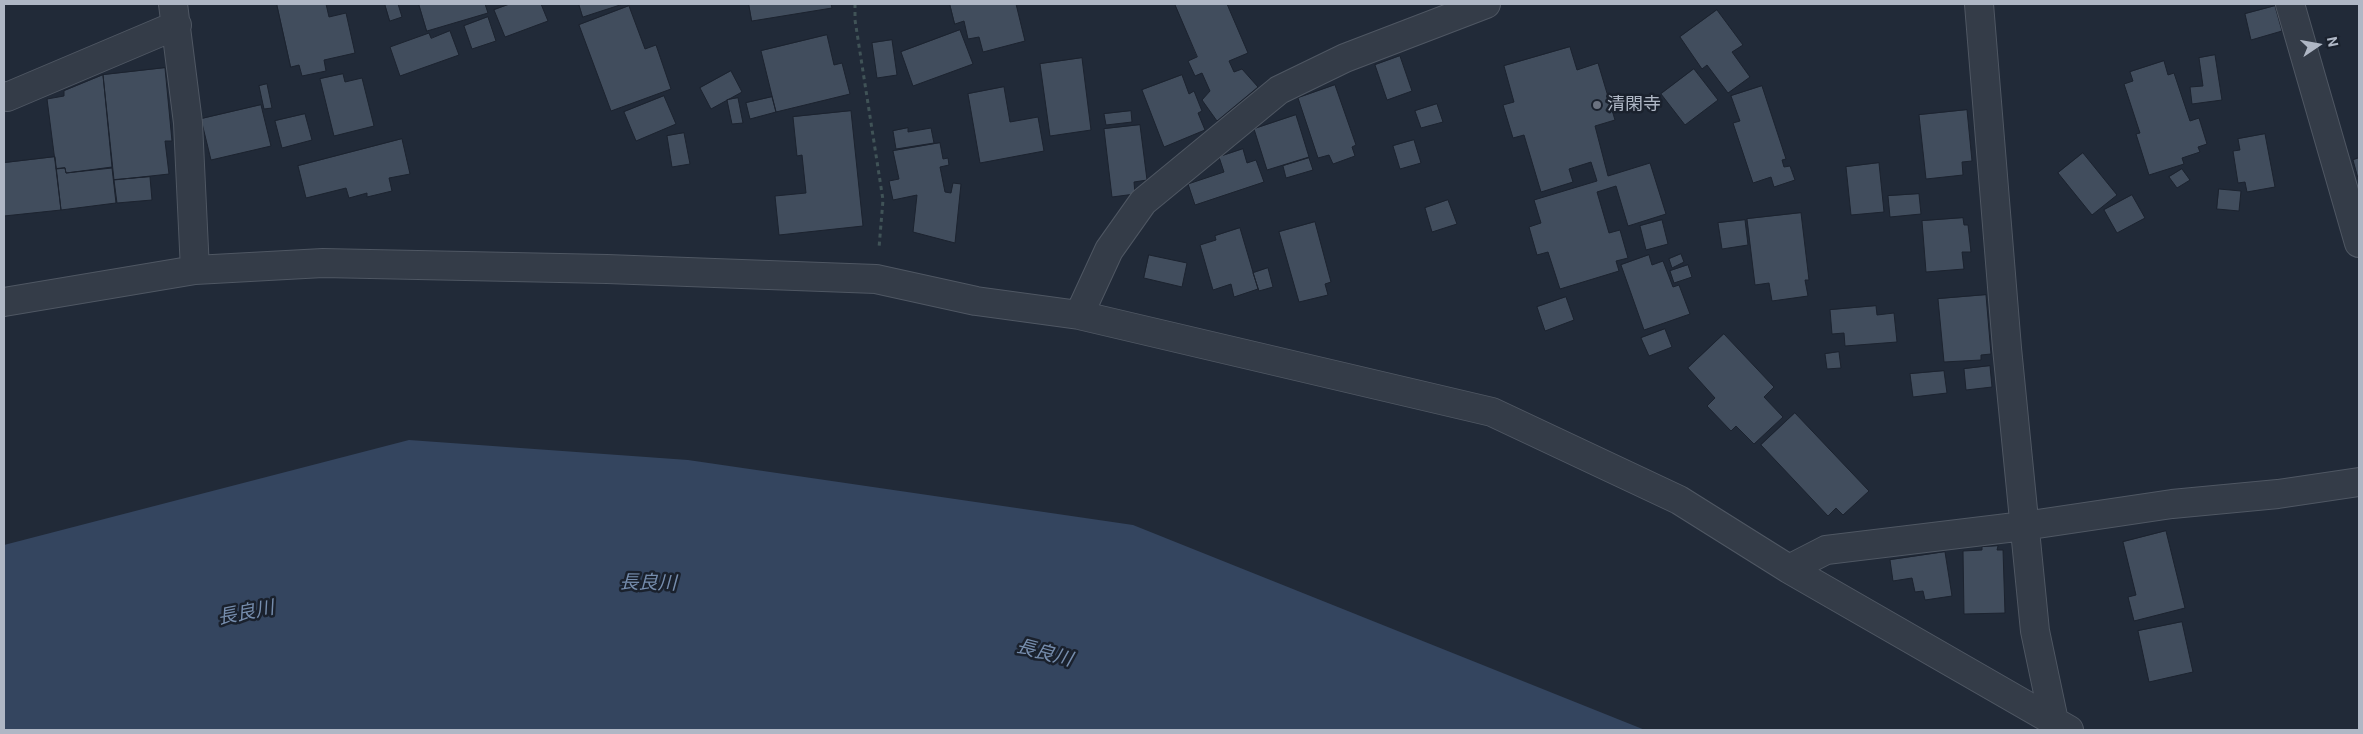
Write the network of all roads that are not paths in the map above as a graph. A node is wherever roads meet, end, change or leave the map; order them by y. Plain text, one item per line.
1 (1486, 4) edge
2 (1979, 4) edge
3 (2290, 4) edge
4 (175, 15) edge
5 (4, 96) edge
6 (2359, 243) edge
7 (195, 270) junction
8 (4, 302) edge
9 (1080, 315) junction
10 (2359, 482) edge
11 (2024, 526) junction
12 (1789, 569) junction
13 (2062, 726) edge

1 - 9 street
2 - 11 street
3 - 6 street
4 - 5 street
4 - 7 street
7 - 8 street
7 - 9 street
9 - 12 street
10 - 11 street
11 - 12 street
11 - 13 street
12 - 13 street

